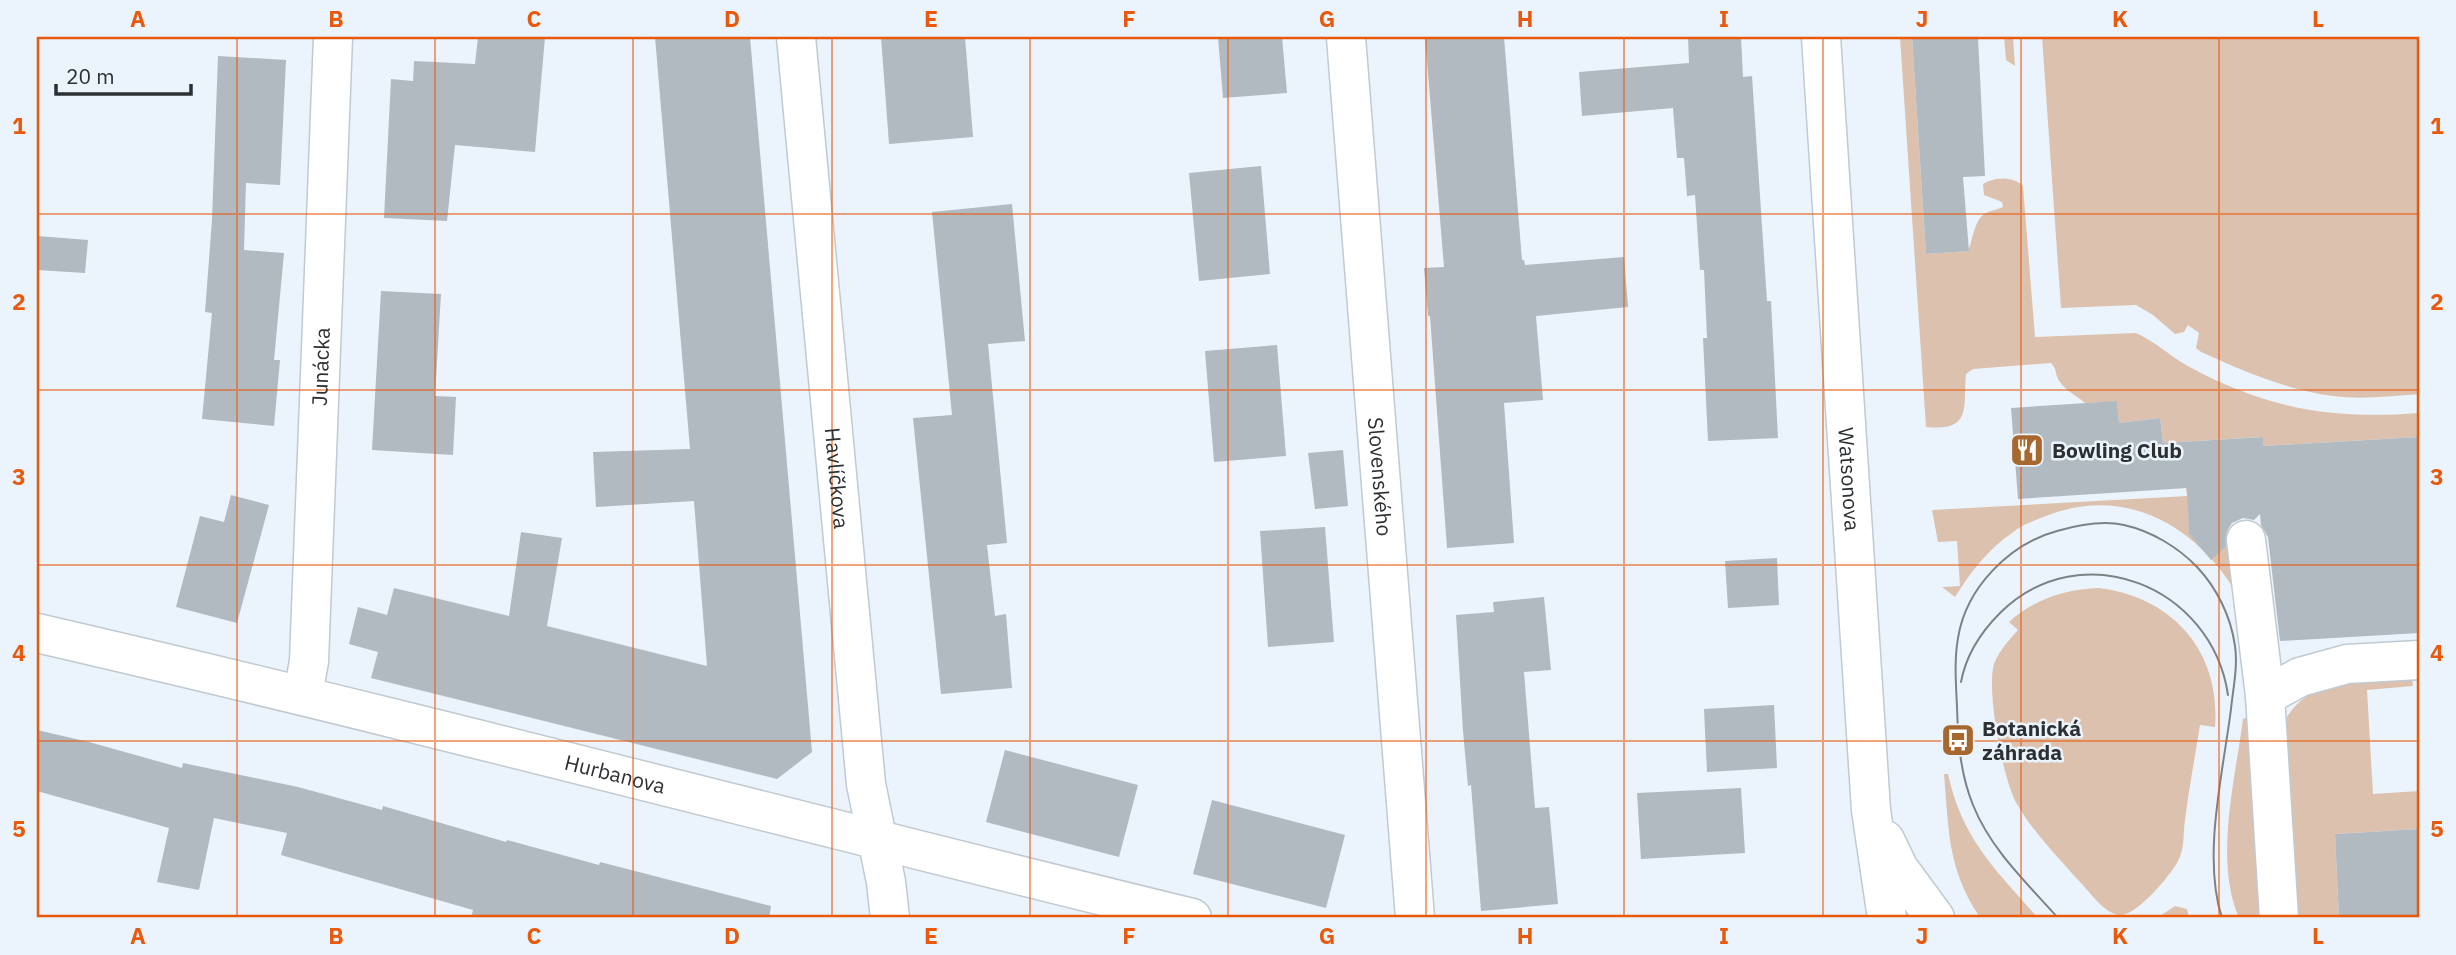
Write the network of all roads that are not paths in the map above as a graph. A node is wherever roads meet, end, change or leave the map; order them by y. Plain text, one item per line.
1 (333, 37) edge
2 (796, 37) edge
3 (1346, 37) edge
4 (1821, 37) edge
5 (2246, 540) dead end
6 (37, 634) edge
7 (2419, 660) edge
8 (303, 695) junction
9 (2265, 696) junction
10 (1871, 810) junction
11 (877, 841) junction
12 (890, 918) edge
13 (1192, 918) edge
14 (1415, 918) edge
15 (1887, 918) edge
16 (1934, 918) edge
17 (2279, 918) edge

1 - 8 street, Junácka
2 - 11 street, Havlíčkova
3 - 14 street, Slovenského
4 - 10 street, Watsonova
5 - 9 street
6 - 8 street, Hurbanova
7 - 9 street
8 - 11 street, Hurbanova
9 - 17 street
10 - 15 street, Watsonova
10 - 16 street
11 - 12 street, Havlíčkova
11 - 13 street, Hurbanova

